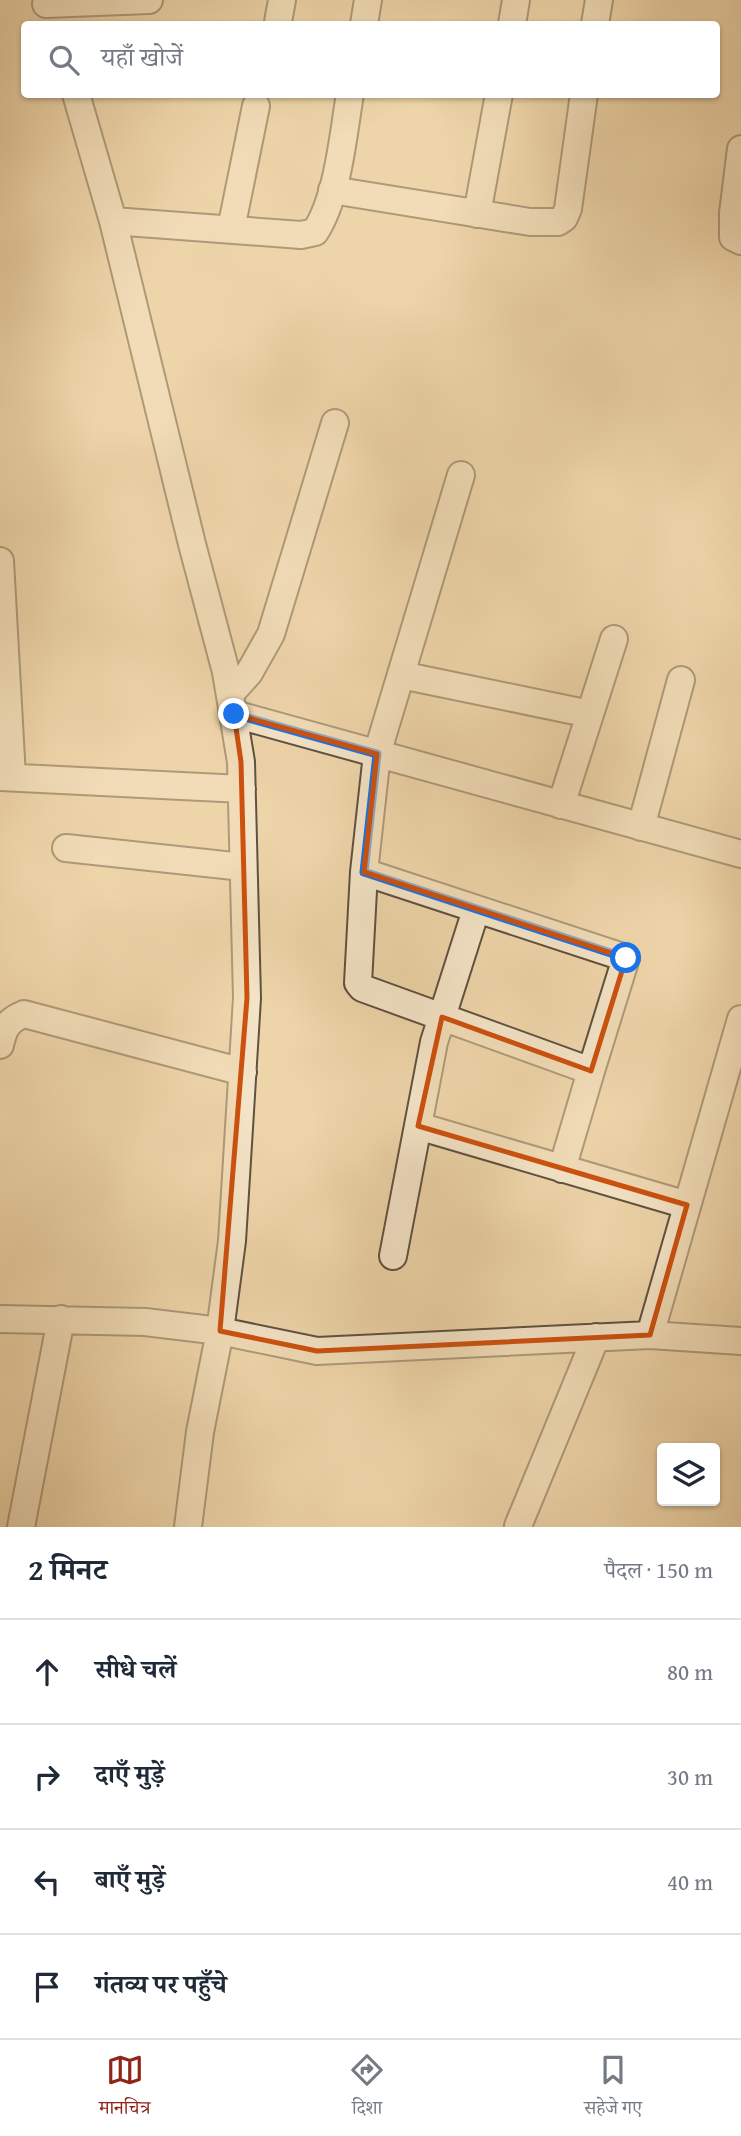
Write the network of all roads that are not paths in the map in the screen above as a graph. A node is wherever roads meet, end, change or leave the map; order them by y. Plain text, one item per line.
1 (149, 0) edge
2 (368, 0) edge
3 (516, 0) edge
4 (599, 0) edge
5 (48, 9) edge
6 (364, 21) edge
7 (512, 21) edge
8 (596, 21) edge
9 (77, 98) edge
10 (350, 98) edge
11 (498, 98) edge
12 (583, 98) edge
13 (256, 106) dead end
14 (741, 149) edge
15 (332, 190) junction
16 (477, 214) junction
17 (113, 220) junction
18 (231, 229) junction
19 (741, 241) edge
20 (335, 422) dead end
21 (461, 475) dead end
22 (0, 561) edge
23 (614, 639) dead end
24 (401, 675) junction
25 (681, 680) dead end
26 (232, 704) junction
27 (590, 714) junction
28 (377, 754) junction
29 (6, 777) edge
30 (242, 789) junction
31 (561, 805) junction
32 (641, 827) junction
33 (66, 848) dead end
34 (741, 854) edge
35 (243, 867) junction
36 (364, 872) junction
37 (476, 910) junction
38 (442, 1017) junction
39 (741, 1019) edge
40 (0, 1045) edge
41 (591, 1071) junction
42 (243, 1072) junction
43 (730, 1095) edge
44 (418, 1126) junction
45 (562, 1169) junction
46 (687, 1205) junction
47 (393, 1256) dead end
48 (0, 1319) edge
49 (61, 1319) junction
50 (220, 1331) junction
51 (650, 1335) junction
52 (596, 1337) junction
53 (741, 1341) edge
54 (518, 1526) edge
55 (21, 1527) edge
56 (188, 1527) edge

1 - 5 street
2 - 6 street
3 - 7 street
4 - 8 street
9 - 17 street
10 - 15 street
11 - 16 street
12 - 16 street
13 - 18 street
14 - 19 street
15 - 16 street
15 - 18 street
17 - 18 street
17 - 26 street
20 - 26 street
21 - 24 street
22 - 29 street
23 - 27 street
24 - 27 street
24 - 28 street
25 - 32 street
26 - 28 street
26 - 30 street
27 - 31 street
28 - 31 street
28 - 36 street
29 - 30 street
30 - 35 street
31 - 32 street
32 - 34 street
33 - 35 street
35 - 42 street
36 - 37 street
36 - 38 street
37 - 38 street
37 - 41 street
38 - 41 street
38 - 44 street
39 - 43 street
40 - 42 street
41 - 45 street
42 - 50 street
43 - 46 street
44 - 45 street
44 - 47 street
45 - 46 street
46 - 51 street
48 - 49 street
49 - 50 street
49 - 55 street
50 - 52 street
50 - 56 street
51 - 52 street
51 - 53 street
52 - 54 street

